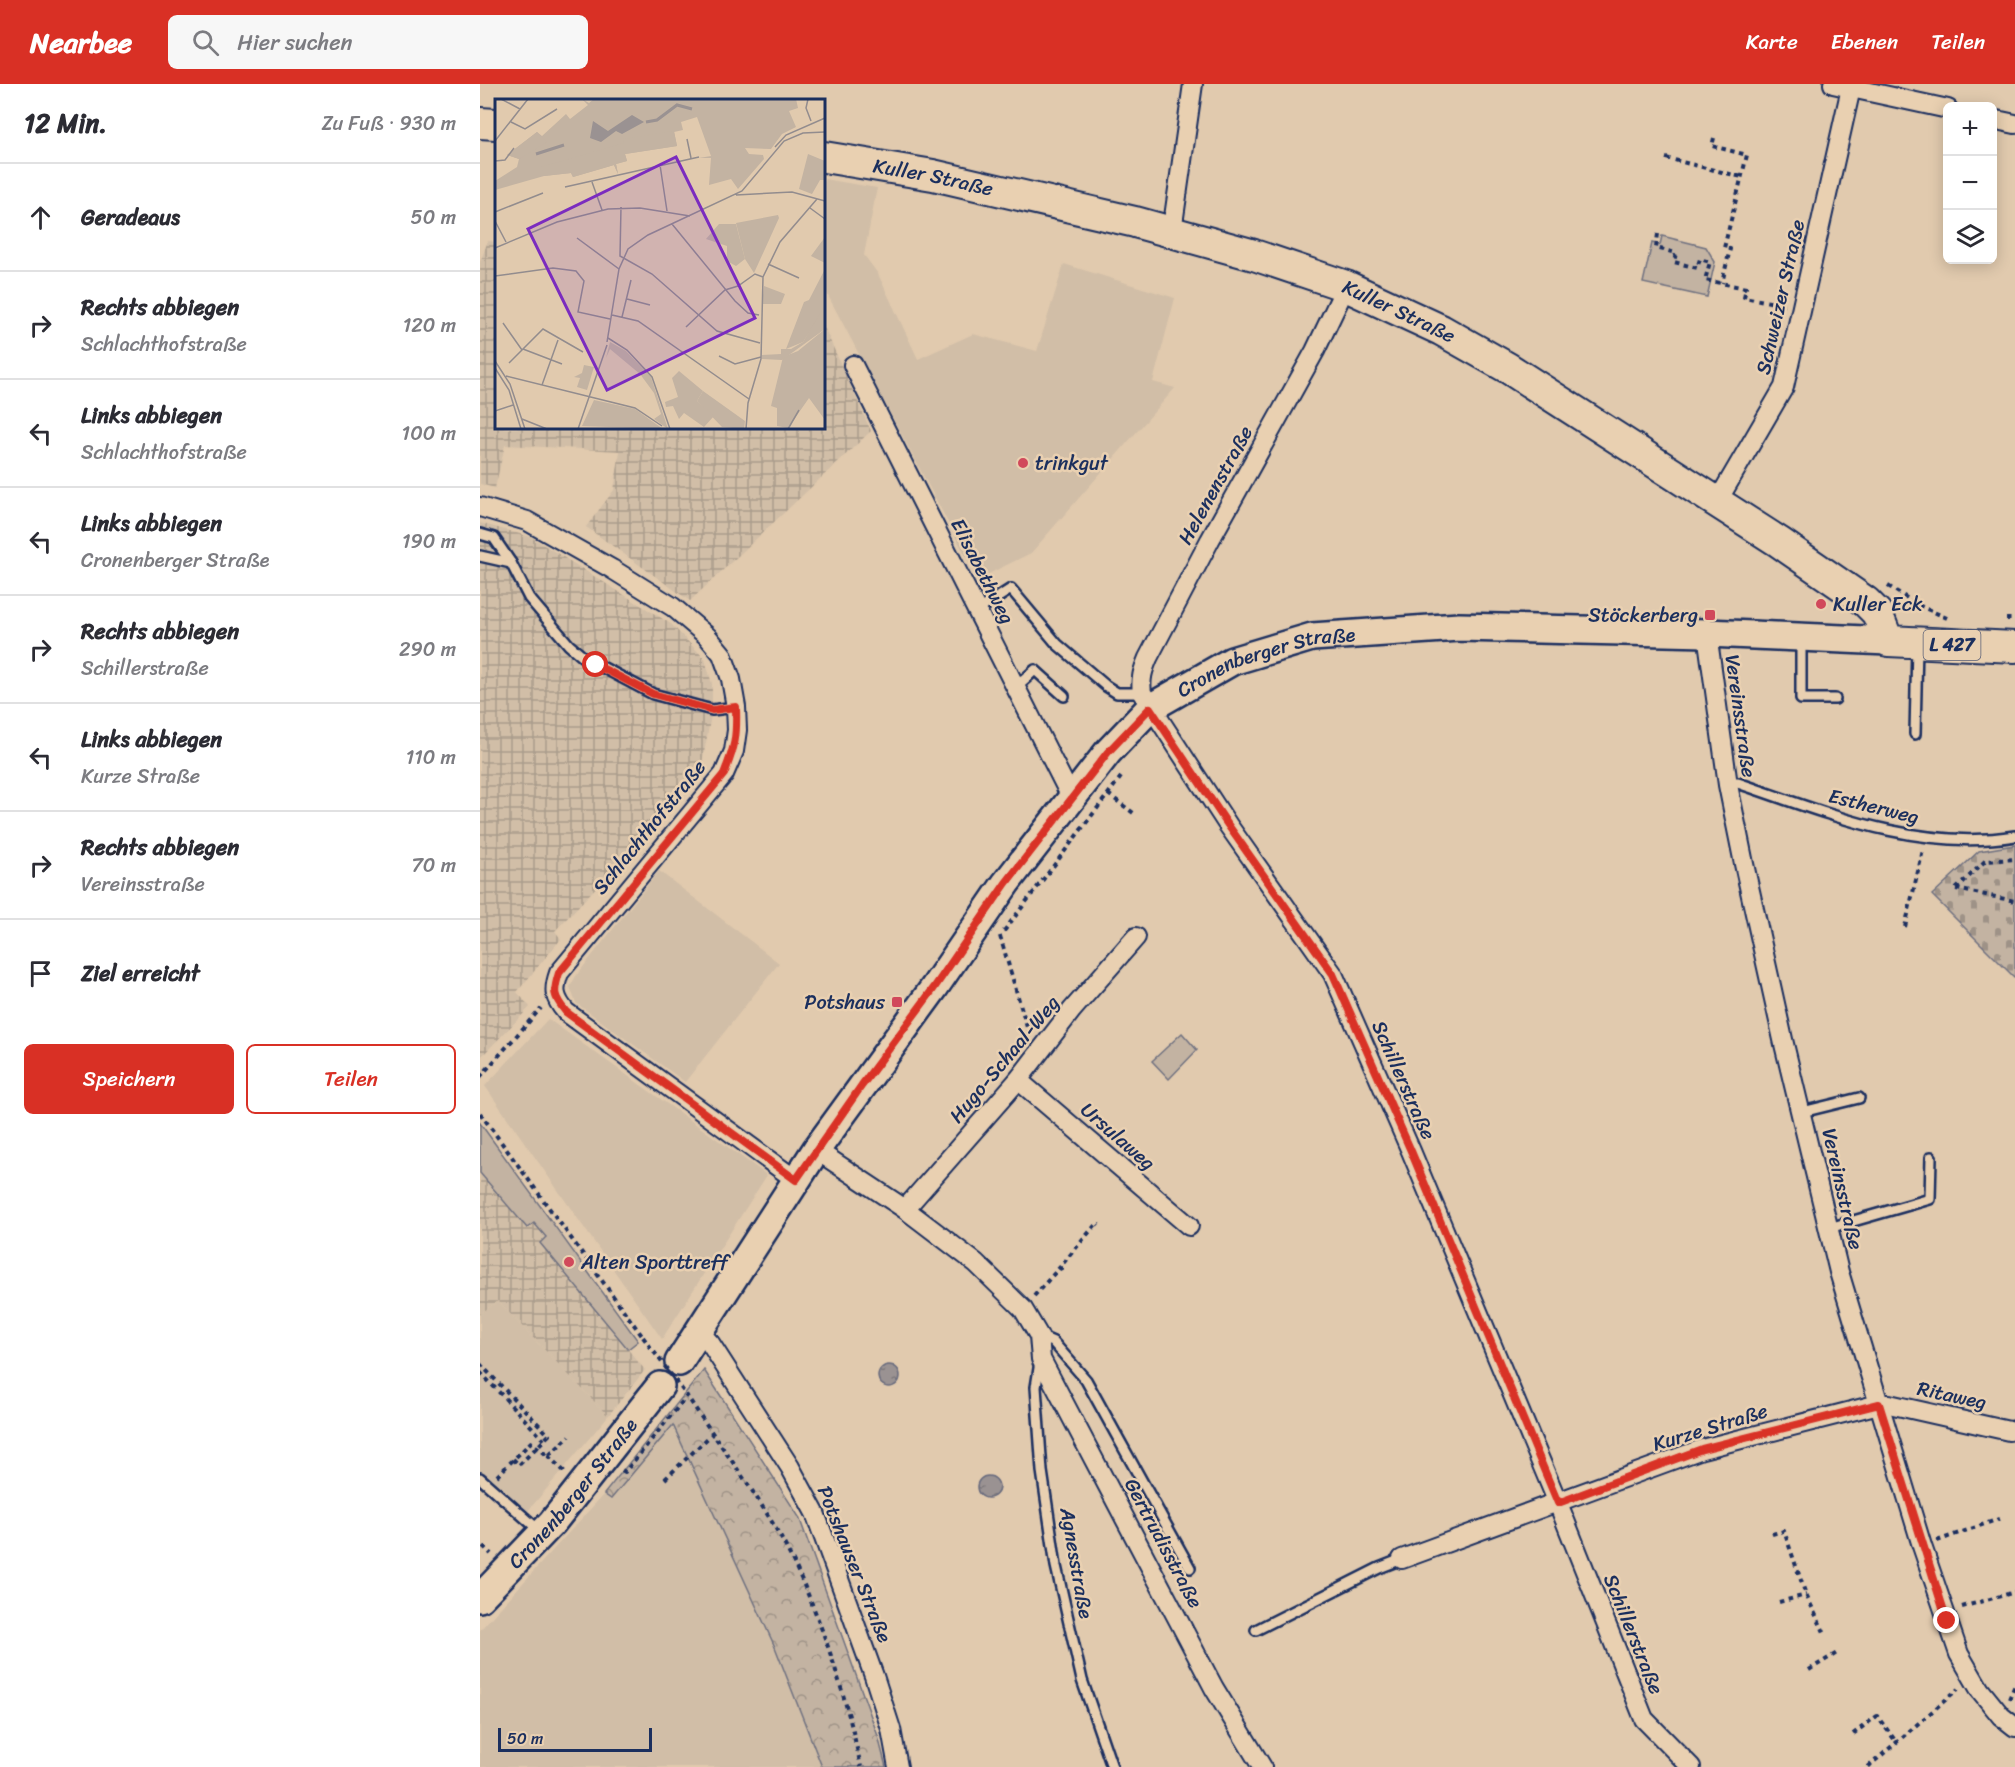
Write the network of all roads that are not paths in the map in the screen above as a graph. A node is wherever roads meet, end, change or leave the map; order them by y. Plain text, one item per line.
1 (1193, 84) edge
2 (1842, 86) edge
3 (1943, 108) edge
4 (1997, 120) edge
5 (480, 123) edge
6 (495, 124) edge
7 (2015, 124) edge
8 (825, 157) edge
9 (1172, 231) junction
10 (1346, 286) junction
11 (853, 365) dead end
12 (1717, 502) junction
13 (480, 507) edge
14 (480, 534) edge
15 (480, 556) edge
16 (511, 563) junction
17 (978, 610) junction
18 (1707, 633) junction
19 (2010, 633) edge
20 (1801, 638) junction
21 (1903, 642) junction
22 (1016, 687) junction
23 (1065, 696) dead end
24 (1835, 699) dead end
25 (1146, 701) junction
26 (736, 707) junction
27 (1915, 734) dead end
28 (1728, 785) junction
29 (1071, 797) junction
30 (2015, 836) edge
31 (1136, 937) dead end
32 (1018, 1080) junction
33 (1859, 1098) dead end
34 (1802, 1112) junction
35 (816, 1150) junction
36 (1931, 1156) dead end
37 (796, 1180) junction
38 (905, 1209) junction
39 (1189, 1226) dead end
40 (1829, 1228) junction
41 (699, 1331) junction
42 (1040, 1336) junction
43 (1041, 1359) junction
44 (679, 1362) dead end
45 (660, 1386) dead end
46 (1879, 1404) junction
47 (2015, 1430) edge
48 (484, 1481) edge
49 (1558, 1503) junction
50 (542, 1534) junction
51 (1402, 1559) joint
52 (1190, 1568) dead end
53 (480, 1598) edge
54 (1256, 1630) dead end
55 (2015, 1727) edge
56 (898, 1767) edge
57 (1112, 1767) edge
58 (1262, 1767) edge
59 (1691, 1767) edge

1 - 9 street
2 - 3 street
2 - 12 street, Schweizer Straße
4 - 7 street
5 - 6 main road
8 - 9 main road, Kuller Straße
9 - 10 main road, Kuller Straße
10 - 12 main road, Kuller Straße
10 - 25 street, Helenenstraße
11 - 17 street, Elisabethweg
12 - 21 main road, Kuller Straße
13 - 26 street, Schlachthofstraße
14 - 16 lane
15 - 16 lane
16 - 26 lane
17 - 22 street, Elisabethweg
17 - 25 lane
18 - 20 main road, Cronenberger Straße / L 427
18 - 25 main road, Cronenberger Straße / L 427
18 - 28 street, Vereinsstraße
19 - 21 main road, Cronenberger Straße / L 427
20 - 21 main road, Cronenberger Straße / L 427
20 - 24 lane
21 - 27 lane
22 - 23 lane
22 - 29 street, Elisabethweg
25 - 29 main road, Cronenberger Straße / L 427
25 - 49 street, Schillerstraße
26 - 37 street, Schlachthofstraße
28 - 30 lane, Estherweg
28 - 34 street, Vereinsstraße
29 - 35 main road, Cronenberger Straße / L 427
31 - 32 street, Hugo-Schaal-Weg
32 - 38 street, Hugo-Schaal-Weg
32 - 39 street, Ursulaweg
33 - 34 lane
34 - 40 street, Vereinsstraße
35 - 37 main road, Cronenberger Straße / L 427
35 - 38 street, Gertrudisstraße
36 - 40 lane
37 - 41 main road, Cronenberger Straße / L 427
38 - 42 street, Gertrudisstraße
40 - 46 street, Vereinsstraße
41 - 44 main road, Cronenberger Straße / L 427
41 - 56 street, Potshauser Straße
42 - 43 street, Gertrudisstraße
42 - 52 lane, Gertrudisstraße
43 - 57 lane, Agnesstraße
43 - 58 street, Gertrudisstraße
45 - 50 main road, Cronenberger Straße
46 - 47 street, Ritaweg
46 - 49 street, Kurze Straße
46 - 55 street, Vereinsstraße
48 - 50 lane
49 - 51 street
49 - 59 street, Schillerstraße
50 - 53 main road, Cronenberger Straße
51 - 54 lane

